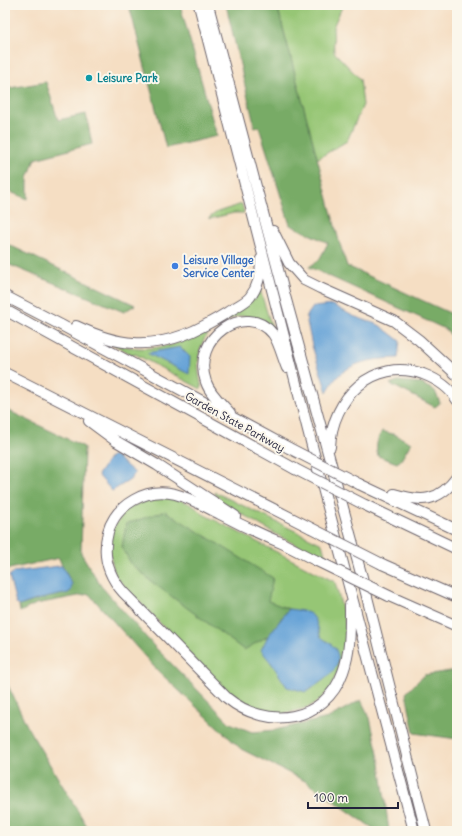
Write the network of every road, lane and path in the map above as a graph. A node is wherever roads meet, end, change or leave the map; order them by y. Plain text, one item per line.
1 (199, 5) edge
2 (208, 5) edge
3 (263, 212) junction
4 (260, 243) junction
5 (5, 296) edge
6 (5, 310) edge
7 (62, 325) junction
8 (5, 373) edge
9 (457, 375) edge
10 (295, 379) junction
11 (457, 400) edge
12 (67, 404) junction
13 (237, 420) junction
14 (329, 455) junction
15 (457, 478) edge
16 (378, 492) junction
17 (457, 530) edge
18 (284, 544) junction
19 (457, 548) edge
20 (350, 591) junction
21 (457, 597) edge
22 (457, 626) edge
23 (414, 831) edge
24 (426, 831) edge

1 - 4 highway
2 - 3 highway
3 - 9 highway
3 - 14 highway
4 - 7 highway
4 - 10 highway
5 - 7 highway
6 - 19 highway, Garden State Parkway, bridge
7 - 13 highway
8 - 12 highway
10 - 13 highway
10 - 20 highway
11 - 14 highway
12 - 18 highway
12 - 21 highway, bridge
13 - 16 highway, bridge
14 - 24 highway
15 - 16 highway
16 - 17 highway
18 - 20 highway
18 - 22 highway, bridge
20 - 23 highway

